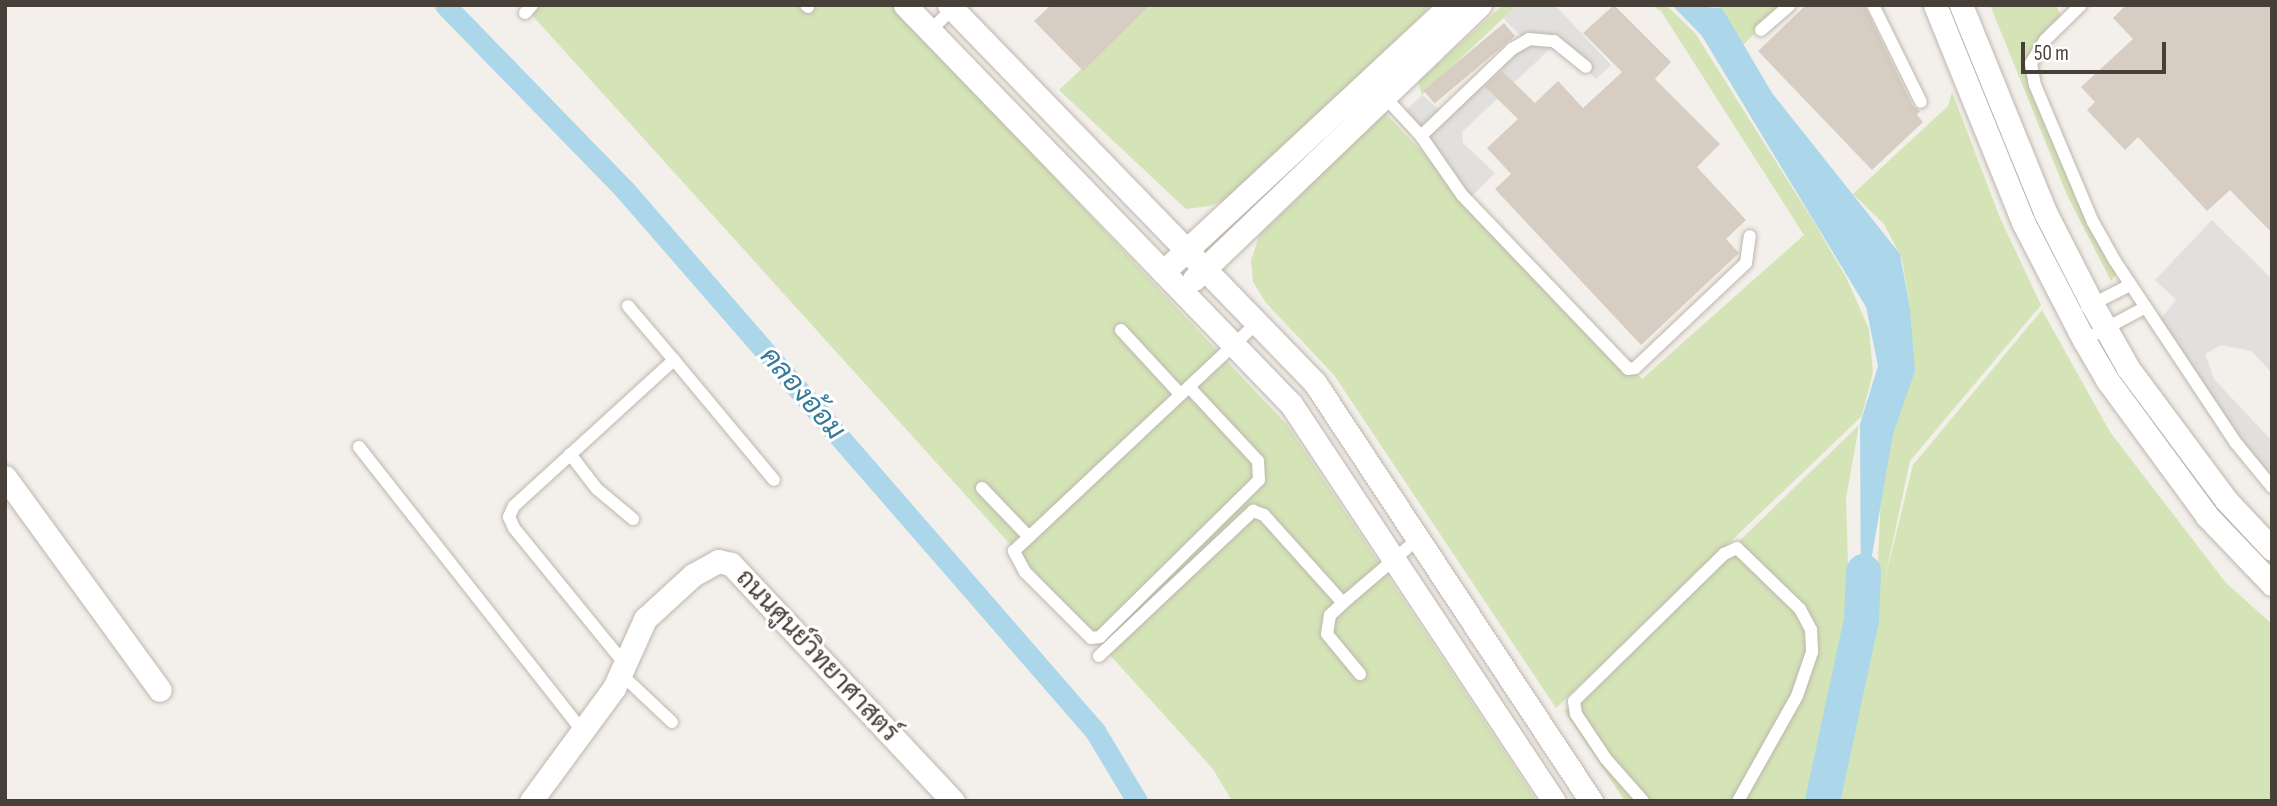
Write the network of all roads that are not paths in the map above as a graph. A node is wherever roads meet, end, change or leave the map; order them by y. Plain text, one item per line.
1 (905, 5) edge
2 (1450, 5) edge
3 (1480, 5) edge
4 (1790, 5) edge
5 (1873, 5) edge
6 (1935, 5) edge
7 (1962, 5) edge
8 (2081, 5) edge
9 (952, 6) edge
10 (1761, 30) dead end
11 (930, 31) junction
12 (1586, 67) dead end
13 (1377, 89) junction
14 (1921, 102) dead end
15 (1421, 135) junction
16 (1750, 236) dead end
17 (1188, 249) junction
18 (1204, 268) junction
19 (1163, 272) junction
20 (2130, 285) junction
21 (1183, 291) junction
22 (2092, 304) junction
23 (628, 306) dead end
24 (2144, 308) junction
25 (2071, 315) junction
26 (1257, 323) junction
27 (2107, 329) junction
28 (1121, 330) dead end
29 (2084, 340) junction
30 (1234, 345) junction
31 (674, 360) junction
32 (1185, 391) junction
33 (359, 447) dead end
34 (570, 454) junction
35 (5, 477) edge
36 (774, 480) dead end
37 (2272, 487) edge
38 (982, 488) dead end
39 (633, 519) dead end
40 (1028, 536) junction
41 (1419, 538) junction
42 (2272, 549) edge
43 (1395, 559) junction
44 (2272, 584) edge
45 (1343, 603) junction
46 (1099, 656) dead end
47 (623, 668) junction
48 (1360, 674) dead end
49 (160, 690) dead end
50 (672, 722) dead end
51 (583, 732) junction
52 (531, 801) edge
53 (953, 801) edge
54 (1554, 801) edge
55 (1591, 801) edge
56 (1643, 801) edge
57 (1738, 801) edge

1 - 11 street
2 - 13 street
3 - 13 street
4 - 10 lane
5 - 14 lane
6 - 25 street
7 - 22 street
8 - 20 lane
9 - 11 lane
9 - 17 street
11 - 19 street
12 - 15 lane
13 - 15 lane
13 - 17 street
13 - 18 street
15 - 16 lane
17 - 18 street
17 - 19 street
18 - 21 street
18 - 26 street
19 - 21 street
20 - 22 lane
20 - 24 lane
21 - 30 street
22 - 25 lane
22 - 27 street
23 - 31 lane
24 - 27 lane
24 - 37 lane
25 - 29 street
26 - 30 lane
26 - 41 street
27 - 29 lane
27 - 42 street
28 - 32 lane
29 - 44 street
30 - 32 lane
30 - 43 street
31 - 34 lane
31 - 36 lane
32 - 40 lane
32 - 40 lane
33 - 51 lane
34 - 39 lane
34 - 47 lane
35 - 49 street
38 - 40 lane
41 - 43 lane
41 - 55 street
43 - 45 lane
43 - 54 street
45 - 46 lane
45 - 48 lane
47 - 50 lane
47 - 51 street, ถนนศูนย์วิทยาศาสตร์
47 - 53 street, ถนนศูนย์วิทยาศาสตร์
51 - 52 street, ถนนศูนย์วิทยาศาสตร์
56 - 57 lane

